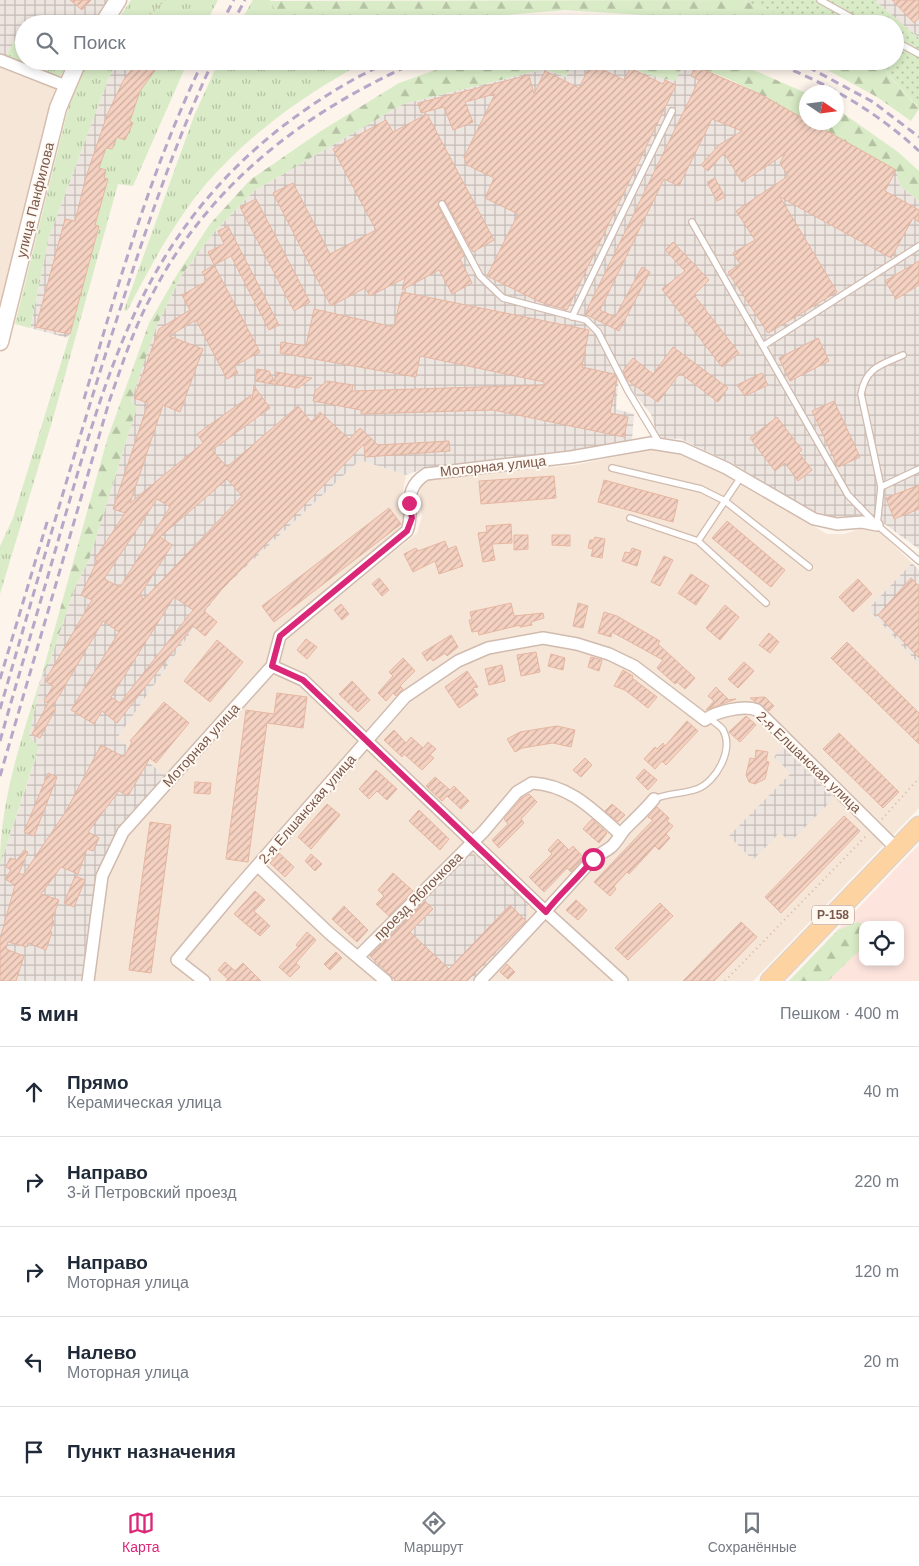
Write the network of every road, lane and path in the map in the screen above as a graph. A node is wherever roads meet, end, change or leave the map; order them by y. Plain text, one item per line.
1 (118, 0) edge
2 (165, 0) edge
3 (820, 0) edge
4 (109, 15) edge
5 (149, 15) edge
6 (848, 15) edge
7 (904, 46) edge
8 (919, 54) edge
9 (0, 60) edge
10 (15, 66) edge
11 (25, 70) edge
12 (74, 70) edge
13 (66, 86) junction
14 (672, 110) dead end
15 (442, 204) dead end
16 (692, 222) dead end
17 (919, 246) edge
18 (572, 317) junction
19 (0, 342) edge
20 (763, 346) junction
21 (903, 355) dead end
22 (660, 444) junction
23 (612, 468) dead end
24 (919, 469) edge
25 (741, 477) junction
26 (881, 487) junction
27 (725, 501) junction
28 (630, 518) dead end
29 (877, 525) junction
30 (698, 541) junction
31 (918, 558) edge
32 (809, 566) dead end
33 (766, 603) dead end
34 (272, 666) junction
35 (708, 717) junction
36 (367, 740) junction
37 (919, 778) edge
38 (654, 799) joint
39 (875, 826) junction
40 (919, 826) edge
41 (620, 834) junction
42 (472, 841) junction
43 (897, 849) junction
44 (258, 866) junction
45 (546, 912) junction
46 (358, 957) junction
47 (88, 981) edge
48 (204, 981) edge
49 (386, 981) edge
50 (480, 981) edge
51 (622, 981) edge
52 (725, 981) edge
53 (770, 981) edge

1 - 4 main road
2 - 5 path
3 - 6 lane
7 - 8 lane
9 - 10 street
11 - 13 street
12 - 13 main road, улица Панфилова
13 - 19 main road, улица Панфилова
14 - 18 lane
15 - 18 lane
16 - 20 lane
17 - 20 lane
18 - 22 lane
20 - 29 lane
21 - 26 lane
22 - 25 street, Моторная улица
22 - 34 street, Моторная улица
23 - 27 lane
24 - 26 lane
25 - 27 lane
25 - 29 street, Моторная улица
26 - 29 lane
27 - 30 lane
27 - 32 lane
28 - 30 lane
29 - 31 lane
30 - 33 lane
34 - 36 street
34 - 47 street, Моторная улица
35 - 36 street, 2-я Елшанская улица
35 - 38 lane
35 - 39 street, 2-я Елшанская улица
36 - 42 street
36 - 44 street, 2-я Елшанская улица
37 - 39 path
38 - 41 street
39 - 43 street, 2-я Елшанская улица
39 - 52 path
40 - 43 main road, Р-158
41 - 42 street, проезд Яблочкова
41 - 45 street
42 - 45 street
42 - 46 street, проезд Яблочкова
43 - 53 main road, Р-158
44 - 46 street
44 - 48 street, 2-я Елшанская улица
45 - 50 street
45 - 51 street
46 - 49 street

